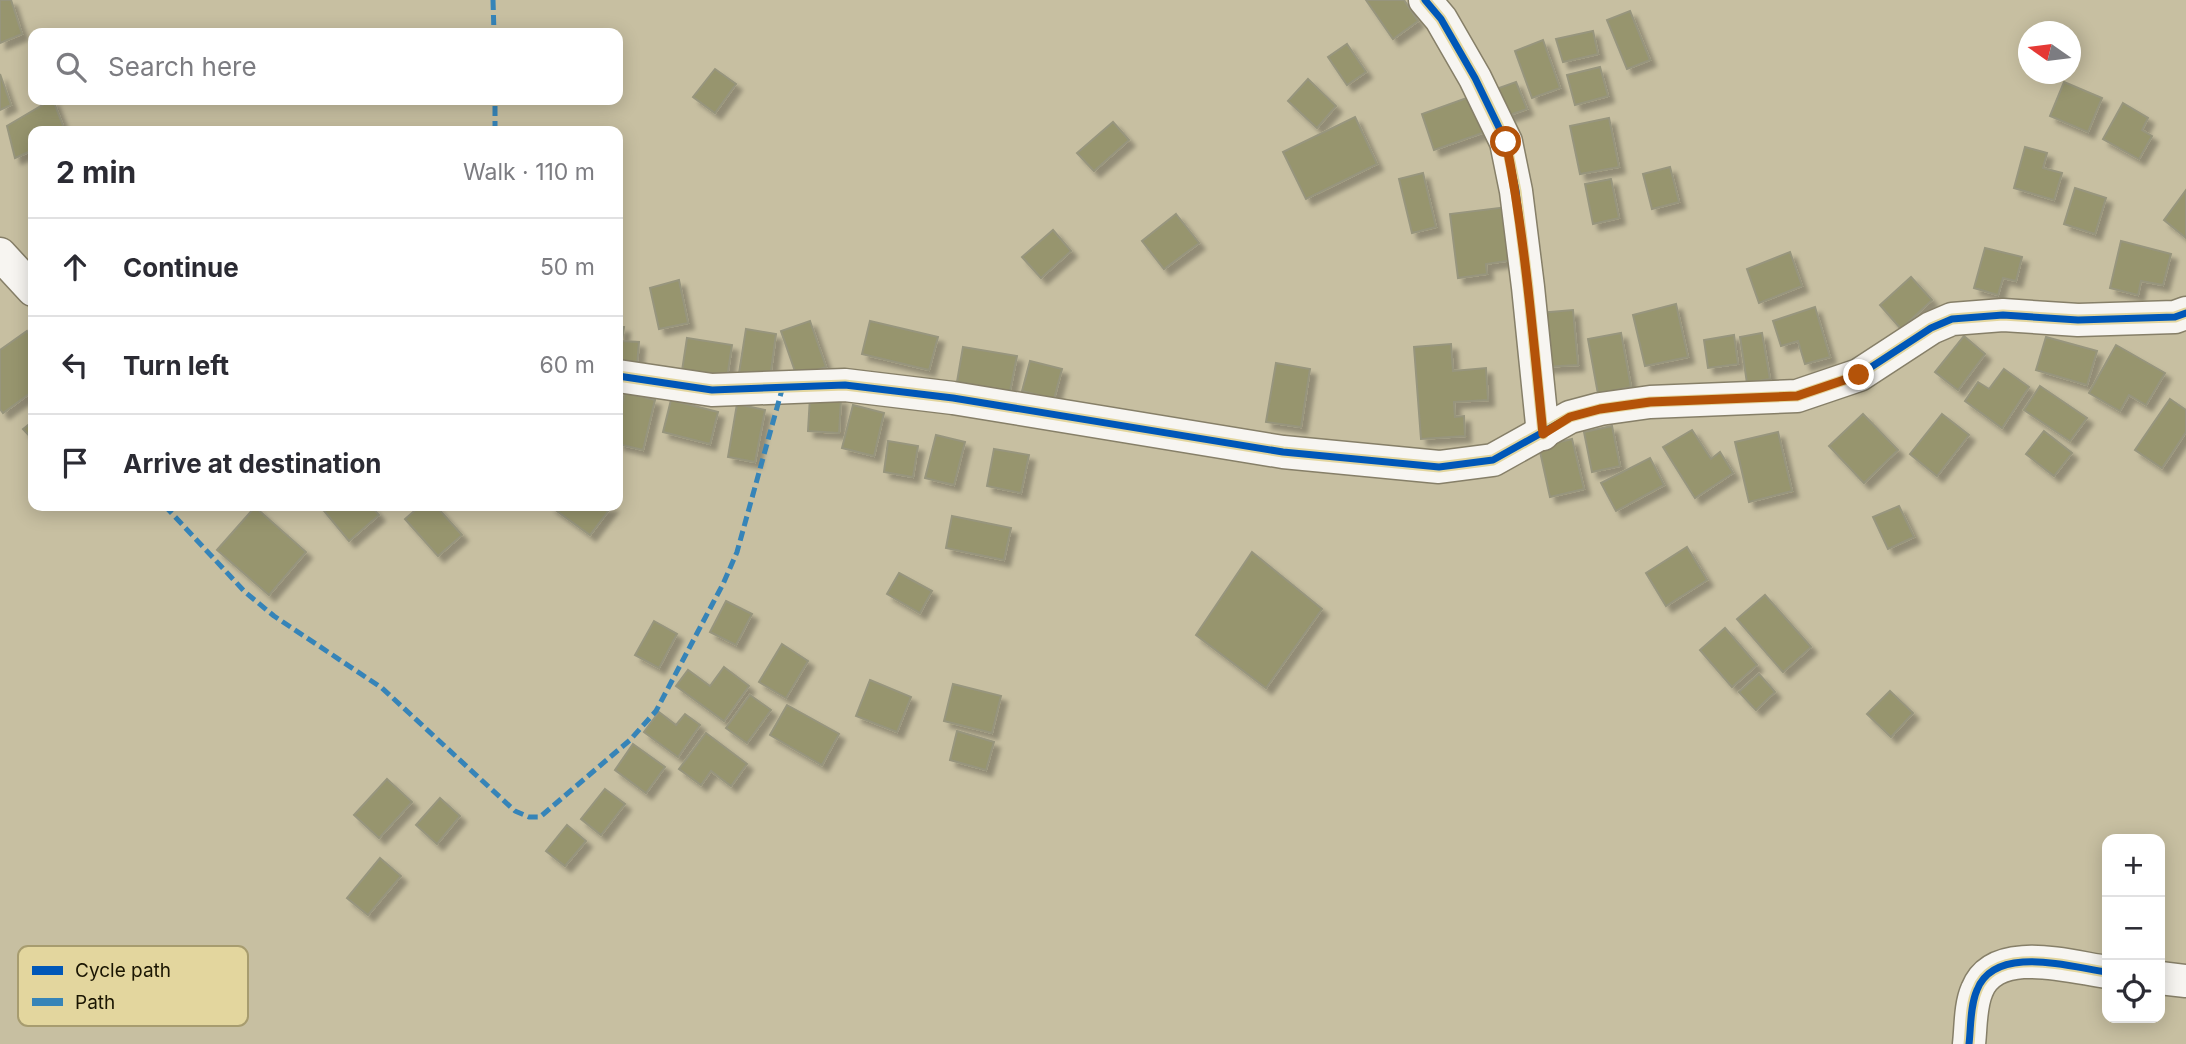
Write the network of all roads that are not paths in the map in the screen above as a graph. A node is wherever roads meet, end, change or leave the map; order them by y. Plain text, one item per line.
1 (1425, 0) edge
2 (0, 254) edge
3 (28, 285) edge
4 (2186, 313) edge
5 (623, 377) edge
6 (1543, 434) junction
7 (2102, 971) edge
8 (2165, 979) edge
9 (2186, 981) edge
10 (1969, 1044) edge

1 - 6 street
2 - 3 street
4 - 6 street
5 - 6 street
7 - 10 street
8 - 9 street

